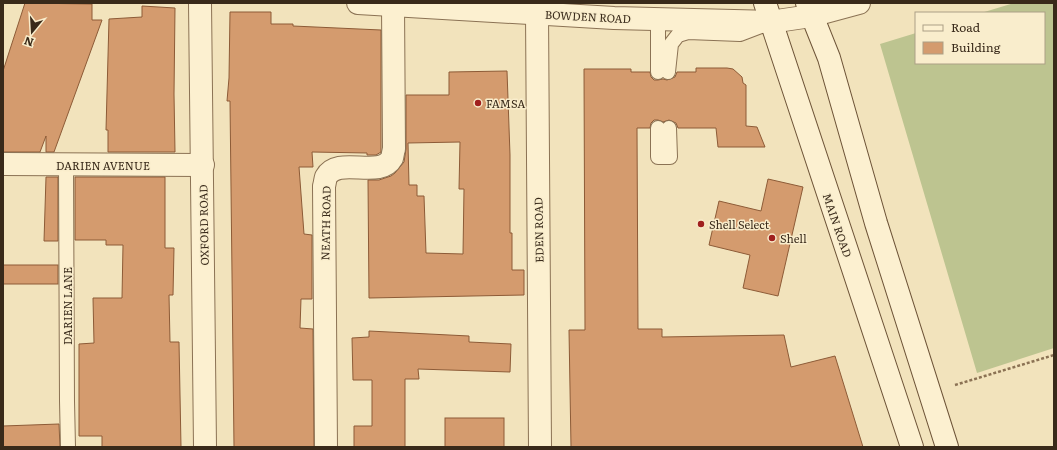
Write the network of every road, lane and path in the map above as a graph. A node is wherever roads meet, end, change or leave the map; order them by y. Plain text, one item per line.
1 (200, 3) edge
2 (358, 3) edge
3 (859, 3) edge
4 (393, 5) junction
5 (809, 10) edge
6 (537, 13) junction
7 (768, 13) edge
8 (658, 19) junction
9 (3, 164) edge
10 (66, 165) junction
11 (203, 165) junction
12 (1054, 355) edge
13 (954, 385) dead end
14 (68, 447) edge
15 (205, 447) edge
16 (326, 447) edge
17 (540, 447) edge
18 (912, 447) edge
19 (947, 447) edge

1 - 11 street, OXFORD ROAD
2 - 4 street, BOWDEN ROAD
3 - 5 street, BOWDEN ROAD
4 - 6 street, BOWDEN ROAD
4 - 16 street, NEATH ROAD
5 - 7 street, BOWDEN ROAD
5 - 19 street
6 - 8 street, BOWDEN ROAD
6 - 17 street, EDEN ROAD
7 - 8 street, BOWDEN ROAD
7 - 8 lane
7 - 18 street, MAIN ROAD
9 - 10 street, DARIEN AVENUE
10 - 11 street, DARIEN AVENUE
10 - 14 lane, DARIEN LANE
11 - 15 street, OXFORD ROAD
12 - 13 path

